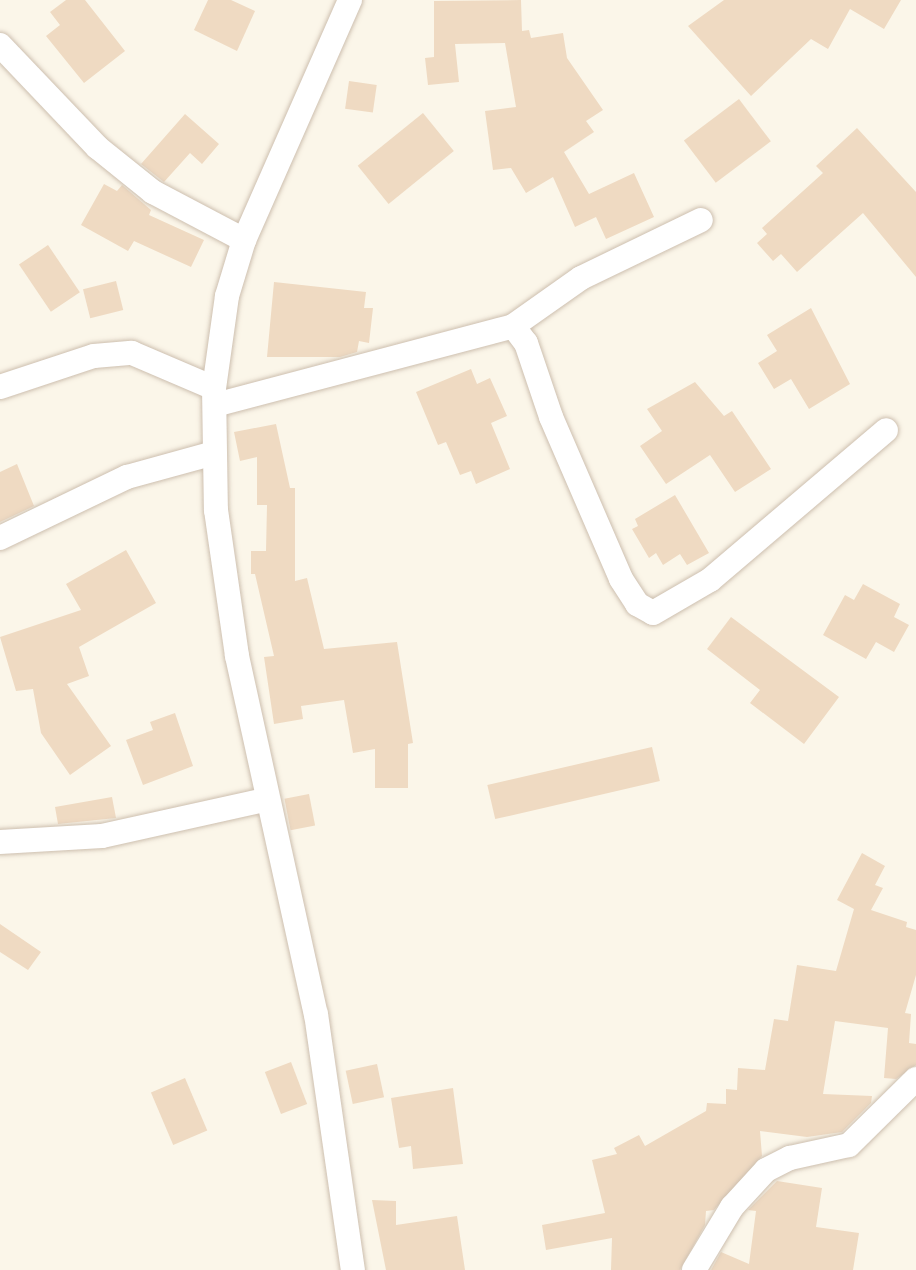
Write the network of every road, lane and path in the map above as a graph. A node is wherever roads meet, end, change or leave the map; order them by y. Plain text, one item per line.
1 (350, 0) edge
2 (0, 45) edge
3 (701, 220) dead end
4 (244, 240) junction
5 (513, 326) junction
6 (0, 387) edge
7 (214, 396) junction
8 (886, 430) dead end
9 (214, 453) junction
10 (0, 538) edge
11 (265, 800) junction
12 (0, 842) edge
13 (916, 1079) edge
14 (353, 1270) edge
15 (694, 1270) edge

1 - 4 street
2 - 4 street
3 - 5 street
4 - 7 street
5 - 7 street
5 - 8 street
6 - 7 street
7 - 9 street
9 - 10 street
9 - 11 street
11 - 12 street
11 - 14 street
13 - 15 street

